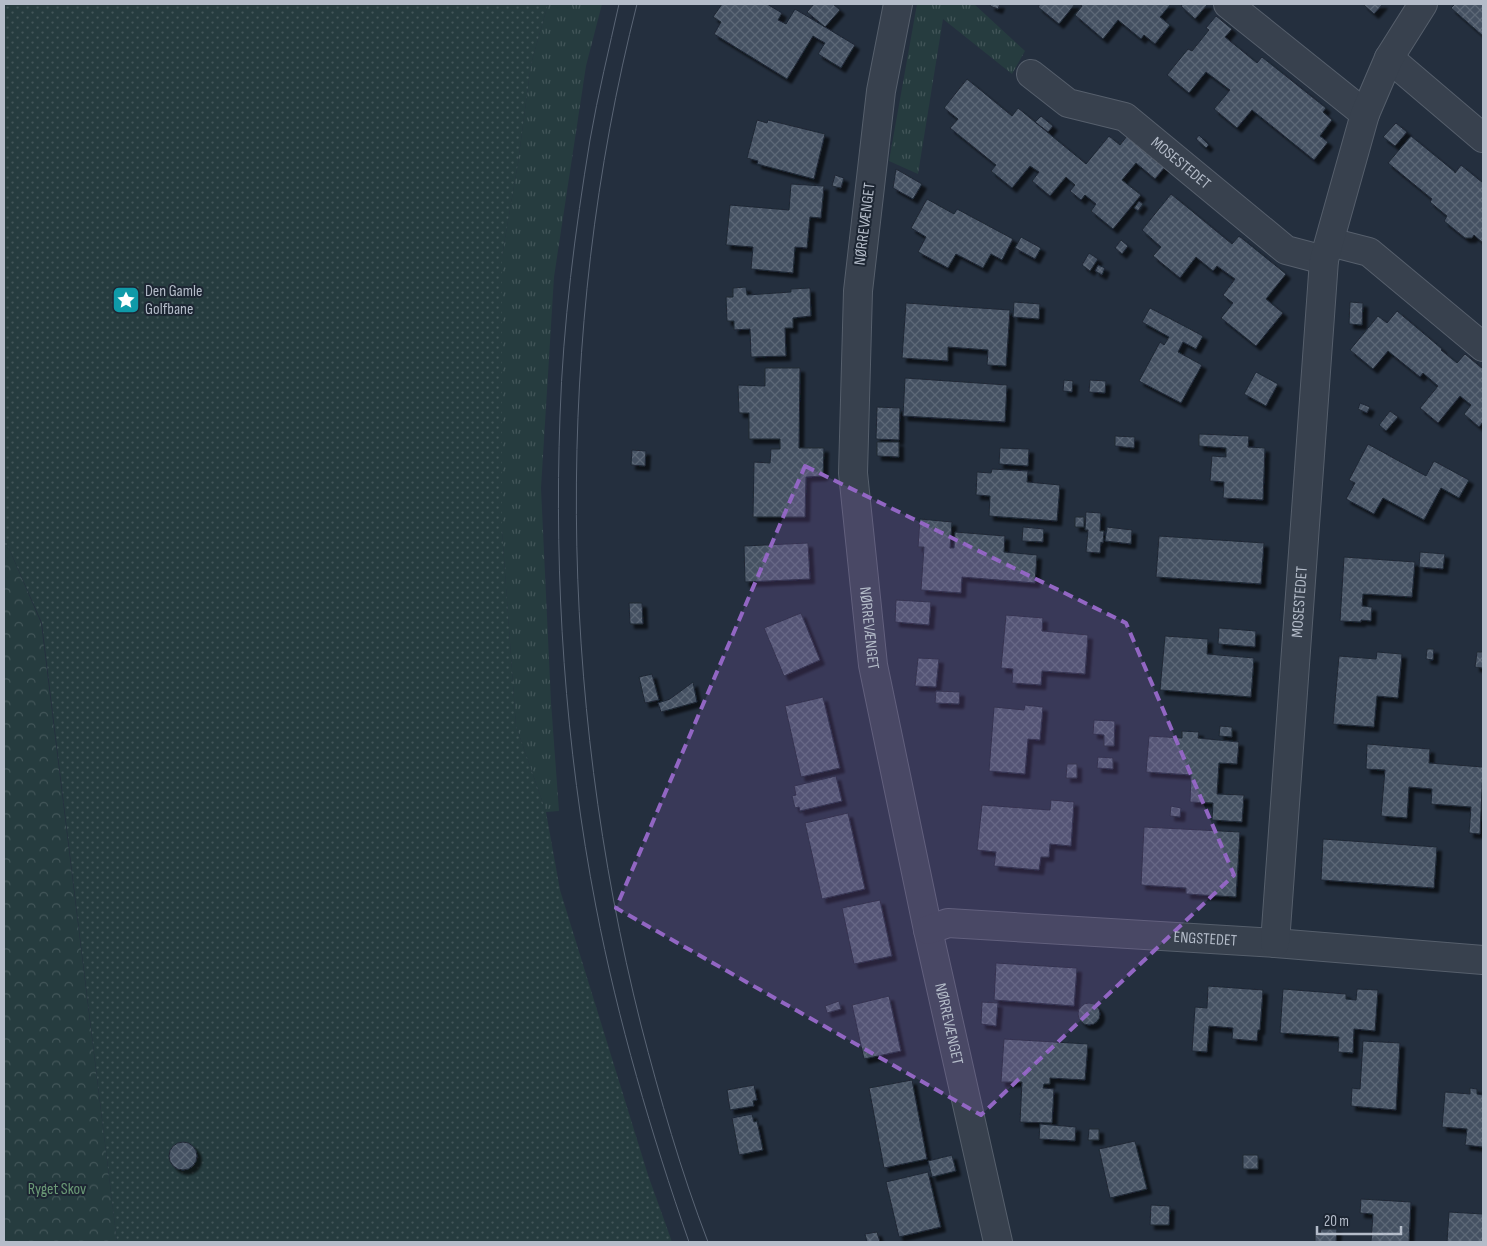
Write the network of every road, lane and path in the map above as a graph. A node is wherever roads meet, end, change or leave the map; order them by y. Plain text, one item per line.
1 (898, 4) edge
2 (1228, 4) edge
3 (1423, 4) edge
4 (1389, 58) junction
5 (1031, 74) dead end
6 (1365, 114) junction
7 (1483, 138) edge
8 (1327, 251) junction
9 (1483, 346) edge
10 (928, 930) junction
11 (1275, 943) junction
12 (1483, 960) edge
13 (998, 1242) edge

1 - 10 street, NØRREVÆNGET
2 - 6 street
3 - 4 street, MOSESTEDET
4 - 6 street, MOSESTEDET
4 - 7 street
5 - 8 street, MOSESTEDET
6 - 8 street, MOSESTEDET
8 - 9 street, MOSESTEDET
8 - 11 street, MOSESTEDET
10 - 11 street, ENGSTEDET
10 - 13 street, NØRREVÆNGET
11 - 12 street, ENGSTEDET

